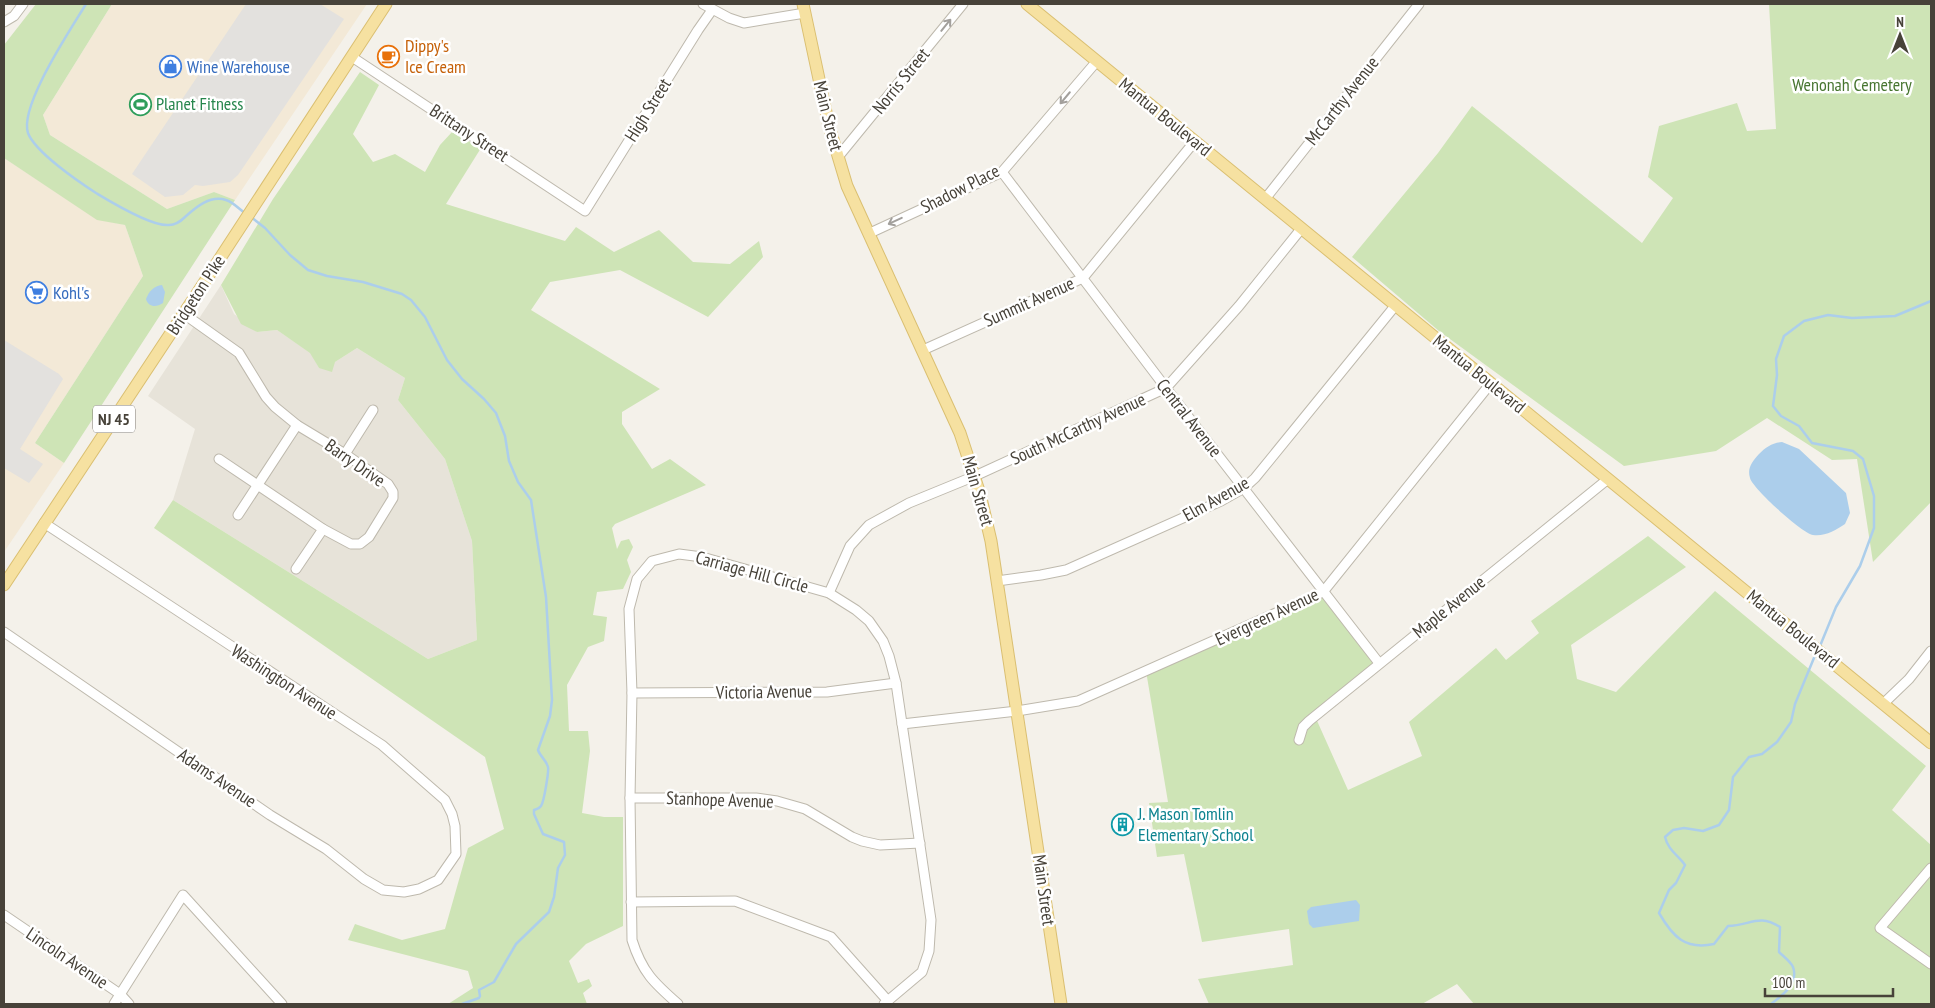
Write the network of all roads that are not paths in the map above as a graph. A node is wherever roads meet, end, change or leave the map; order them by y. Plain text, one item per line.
1 (23, 4) edge
2 (386, 4) edge
3 (703, 4) edge
4 (963, 4) edge
5 (1027, 4) edge
6 (1419, 4) edge
7 (804, 9) edge
8 (712, 10) junction
9 (4, 22) edge
10 (352, 57) junction
11 (1097, 61) junction
12 (1195, 141) junction
13 (838, 157) junction
14 (1002, 172) junction
15 (1265, 199) junction
16 (585, 211) joint
17 (1301, 229) junction
18 (870, 233) junction
19 (1083, 278) junction
20 (1395, 306) junction
21 (184, 314) junction
22 (923, 350) junction
23 (1490, 383) junction
24 (1166, 388) junction
25 (373, 410) dead end
26 (297, 425) junction
27 (345, 454) junction
28 (219, 459) dead end
29 (975, 476) junction
30 (1608, 479) junction
31 (259, 485) junction
32 (1244, 488) junction
33 (238, 515) dead end
34 (44, 522) junction
35 (323, 528) junction
36 (296, 569) dead end
37 (997, 581) junction
38 (4, 585) edge
39 (1323, 592) junction
40 (829, 593) junction
41 (4, 632) edge
42 (1931, 651) edge
43 (1379, 663) junction
44 (896, 683) junction
45 (632, 693) junction
46 (1884, 703) junction
47 (1017, 710) junction
48 (902, 724) junction
49 (1298, 740) dead end
50 (1931, 743) edge
51 (630, 798) junction
52 (920, 844) junction
53 (1931, 868) edge
54 (438, 880) joint
55 (631, 902) junction
56 (4, 915) edge
57 (1931, 964) edge
58 (120, 994) junction
59 (886, 1003) edge
60 (114, 1004) edge
61 (129, 1004) edge
62 (282, 1004) edge
63 (678, 1004) edge
64 (1061, 1004) edge

1 - 9 street
2 - 10 main road, Bridgeton Pike / NJ 45
3 - 8 street
13 -> 4 street, Norris Street
5 - 11 main road, Mantua Boulevard
6 - 15 street, McCarthy Avenue
7 - 8 street
7 - 13 main road, Main Street
8 - 16 street, High Street
10 - 16 street, Brittany Street
10 - 21 main road, Bridgeton Pike / NJ 45
11 - 12 main road, Mantua Boulevard
11 -> 14 street, Shadow Place
12 - 15 main road, Mantua Boulevard
12 - 19 street, Summit Avenue
13 - 18 main road, Main Street
14 -> 18 street, Shadow Place
14 - 19 street, Central Avenue
15 - 17 main road, Mantua Boulevard
17 - 20 main road, Mantua Boulevard
17 - 24 street, South McCarthy Avenue
18 - 22 main road, Main Street
19 - 22 street, Summit Avenue
19 - 24 street, Central Avenue
20 - 23 main road, Mantua Boulevard
20 - 32 street, Elm Avenue
21 - 26 street, Barry Drive
21 - 34 main road, Bridgeton Pike / NJ 45
22 - 29 main road, Main Street
23 - 30 main road, Mantua Boulevard
23 - 39 street, Evergreen Avenue
24 - 29 street, South McCarthy Avenue
24 - 32 street, Central Avenue
25 - 27 street
26 - 27 street, Barry Drive
26 - 31 street
27 - 35 street, Barry Drive
28 - 31 street, Barry Drive
29 - 37 main road, Main Street
29 - 40 street, South McCarthy Avenue
30 - 43 street, Maple Avenue
30 - 46 main road, Mantua Boulevard
31 - 33 street
31 - 35 street, Barry Drive
32 - 37 street, Elm Avenue
32 - 39 street, Central Avenue
34 - 38 main road, Bridgeton Pike / NJ 45
34 - 54 street, Washington Avenue
35 - 36 street
37 - 47 main road, Main Street
39 - 43 street, Central Avenue
39 - 47 street, Evergreen Avenue
40 - 44 street, Carriage Hill Circle
40 - 45 street, Carriage Hill Circle
41 - 54 street, Adams Avenue
42 - 46 street
43 - 49 street, Maple Avenue
44 - 45 street, Victoria Avenue
44 - 48 street, Carriage Hill Circle
45 - 51 street, Carriage Hill Circle
46 - 50 main road, Mantua Boulevard
47 - 48 street, Evergreen Avenue
47 - 64 main road, Main Street
48 - 52 street, Carriage Hill Circle
51 - 52 street, Stanhope Avenue
51 - 55 street, Carriage Hill Circle
52 - 59 street, Carriage Hill Circle
53 - 57 street
55 - 59 street
55 - 63 street, Carriage Hill Circle
56 - 58 street, Lincoln Avenue
58 - 60 street
58 - 61 street, Lincoln Avenue
58 - 62 street

